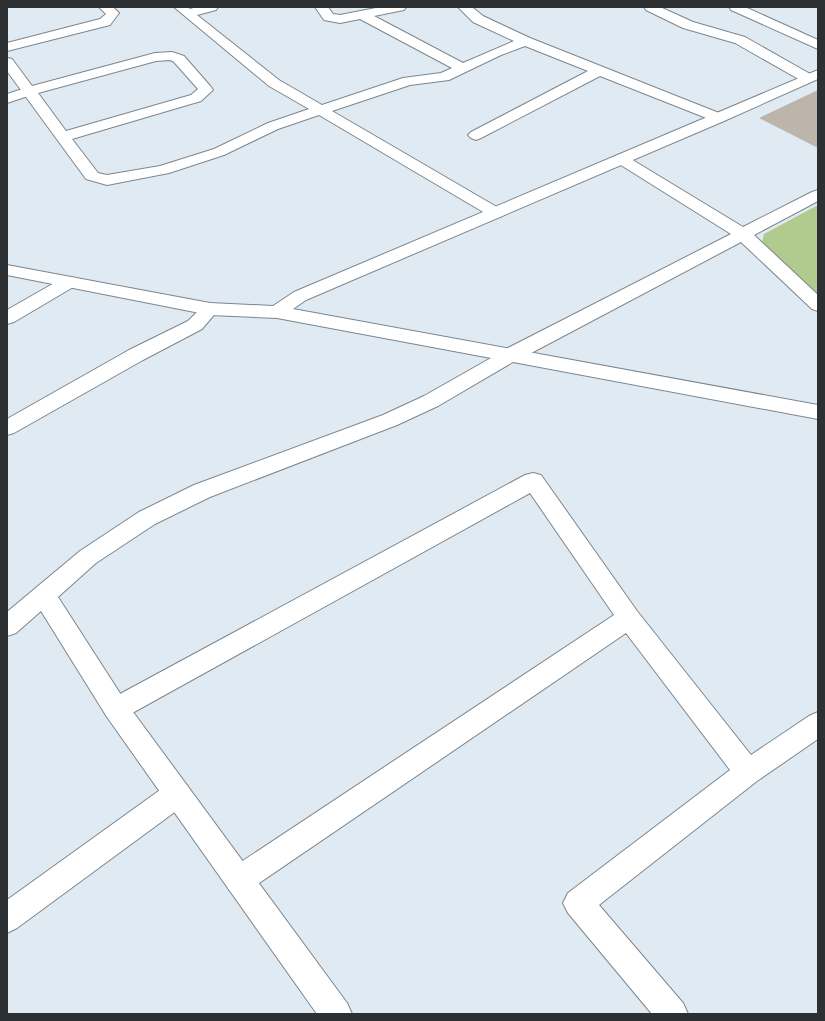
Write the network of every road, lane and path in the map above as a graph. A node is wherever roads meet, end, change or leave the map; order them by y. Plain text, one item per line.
1 (106, 7) edge
2 (212, 7) edge
3 (321, 7) edge
4 (400, 7) edge
5 (464, 7) edge
6 (650, 7) edge
7 (736, 7) edge
8 (184, 10) edge
9 (362, 15) junction
10 (525, 41) junction
11 (818, 44) edge
12 (7, 47) edge
13 (7, 62) edge
14 (462, 68) junction
15 (599, 71) junction
16 (813, 76) edge
17 (30, 91) junction
18 (7, 99) edge
19 (320, 110) junction
20 (719, 118) junction
21 (476, 135) dead end
22 (62, 137) junction
23 (621, 159) junction
24 (818, 195) edge
25 (496, 213) junction
26 (744, 234) junction
27 (7, 270) edge
28 (69, 282) junction
29 (818, 305) edge
30 (210, 309) junction
31 (277, 312) junction
32 (7, 318) edge
33 (511, 355) junction
34 (818, 412) edge
35 (7, 428) edge
36 (44, 595) junction
37 (629, 618) junction
38 (7, 626) edge
39 (116, 709) junction
40 (818, 724) edge
41 (748, 772) junction
42 (177, 794) junction
43 (239, 880) junction
44 (7, 918) edge
45 (336, 1014) edge
46 (672, 1014) edge

1 - 12 street
2 - 8 street
3 - 9 street
4 - 9 street
5 - 10 street
6 - 16 street
7 - 11 street
8 - 19 street
9 - 14 street
10 - 14 street
10 - 15 street
13 - 17 street
14 - 19 street
15 - 20 street
15 - 21 street
16 - 20 street
17 - 18 street
17 - 22 street
17 - 22 street
19 - 22 street
19 - 25 street
20 - 23 street
23 - 25 street
23 - 26 street
24 - 26 street
25 - 31 street
26 - 29 street
26 - 33 street
27 - 28 street
28 - 30 street
28 - 32 street
30 - 31 street
30 - 35 street
31 - 33 street
33 - 34 street
33 - 36 street
36 - 38 street
36 - 39 street
37 - 39 street
37 - 41 street
37 - 43 street
39 - 42 street
40 - 41 street
41 - 46 street
42 - 43 street
42 - 44 street
43 - 45 street

